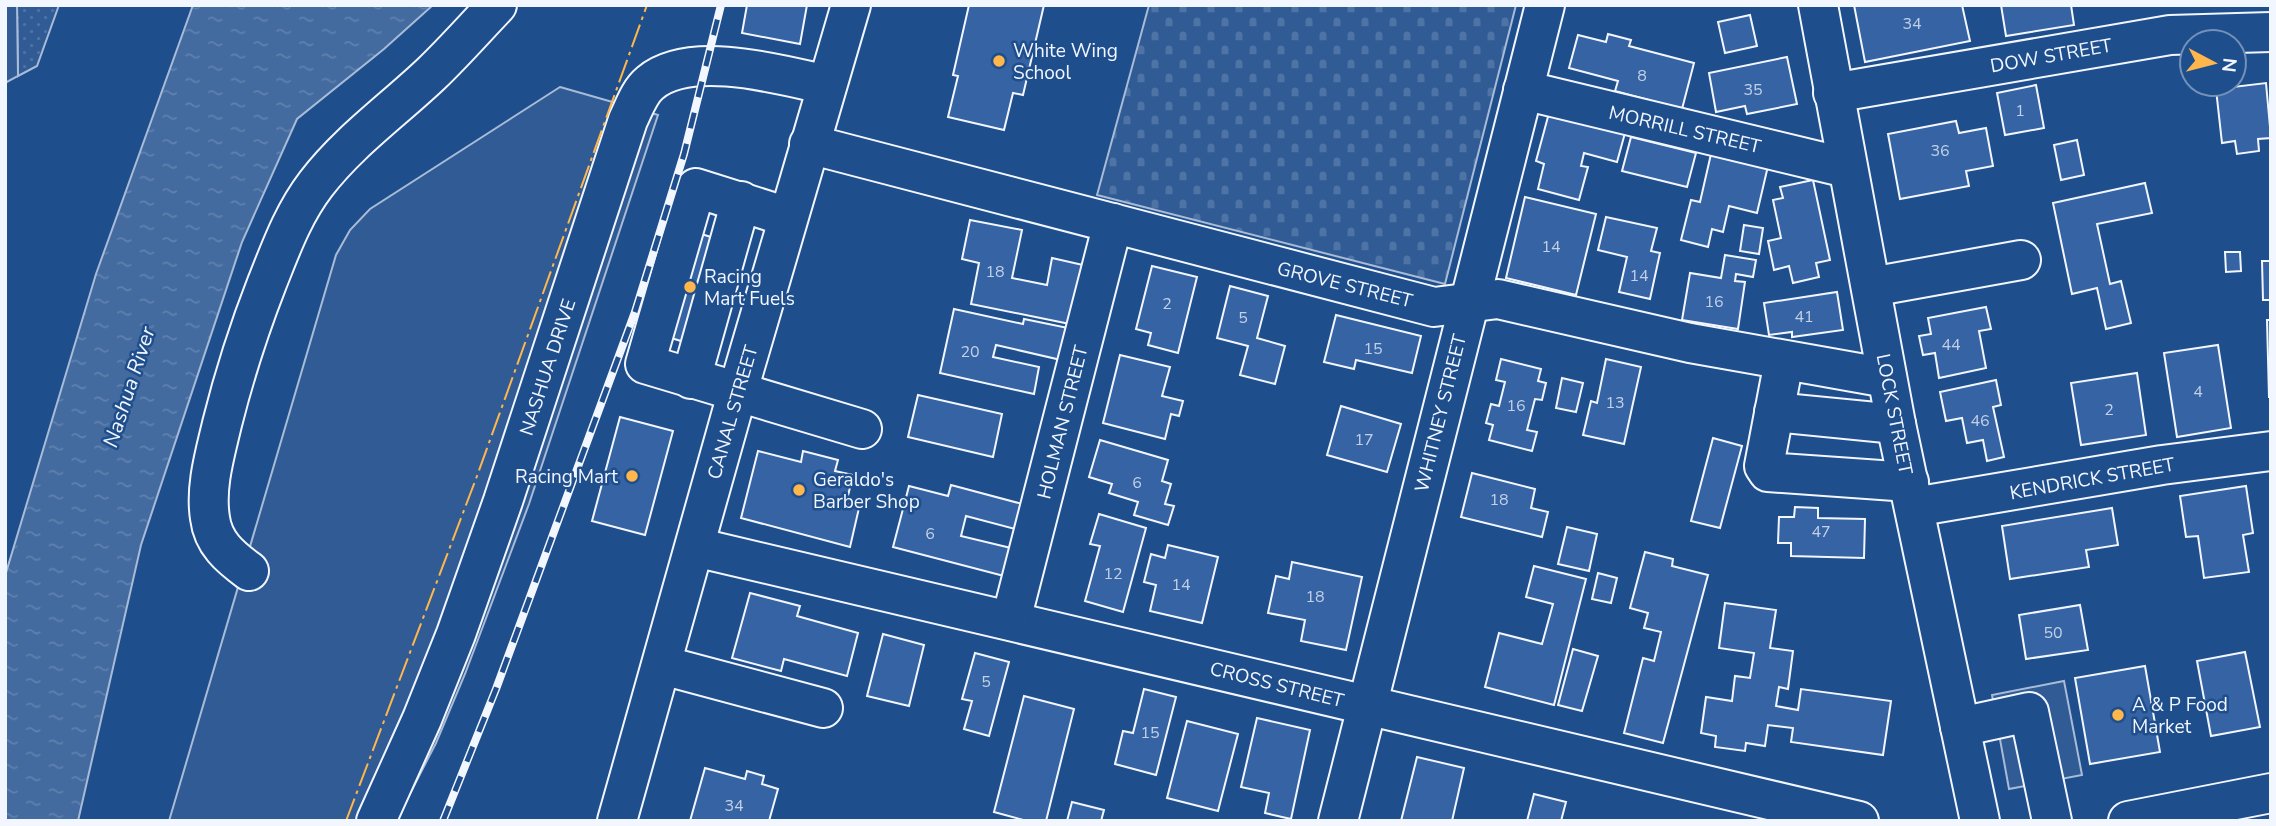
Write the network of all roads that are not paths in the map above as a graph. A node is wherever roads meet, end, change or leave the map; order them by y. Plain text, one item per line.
1 (497, 5) edge
2 (851, 5) edge
3 (1545, 5) edge
4 (1818, 5) edge
5 (2271, 32) edge
6 (827, 85) junction
7 (1523, 90) junction
8 (1833, 93) junction
9 (809, 144) junction
10 (1847, 168) junction
11 (788, 217) junction
12 (1113, 223) junction
13 (2021, 260) dead end
14 (1871, 287) junction
15 (1468, 302) junction
16 (1784, 361) junction
17 (1887, 379) junction
18 (737, 394) junction
19 (1774, 412) junction
20 (1896, 424) junction
21 (862, 429) dead end
22 (2271, 451) edge
23 (1911, 494) junction
24 (695, 547) junction
25 (249, 571) dead end
26 (1010, 620) junction
27 (662, 665) junction
28 (1366, 706) junction
29 (823, 708) dead end
30 (1961, 727) junction
31 (2271, 793) edge
32 (376, 821) edge
33 (617, 821) edge
34 (1338, 821) edge
35 (1858, 821) edge
36 (1980, 821) edge
37 (2052, 821) edge
38 (2127, 821) edge

1 - 25 street
2 - 6 street, CANAL STREET
3 - 7 street, WHITNEY STREET
4 - 8 street, LOCK STREET
5 - 8 street, DOW STREET
6 - 9 street, CANAL STREET
6 - 32 street, NASHUA DRIVE
7 - 10 street, MORRILL STREET
7 - 15 street, WHITNEY STREET
8 - 10 street, LOCK STREET
9 - 11 street, CANAL STREET
9 - 12 street, GROVE STREET
10 - 14 street, LOCK STREET
11 - 18 street, CANAL STREET
11 - 18 street
12 - 15 street, GROVE STREET
12 - 26 street, HOLMAN STREET
13 - 14 street
14 - 17 street, LOCK STREET
15 - 16 street, GROVE STREET
15 - 28 street, WHITNEY STREET
16 - 17 street, GROVE STREET
16 - 19 street
17 - 20 street, LOCK STREET
18 - 21 street
18 - 24 street, CANAL STREET
19 - 20 street
19 - 23 street, KENDRICK STREET
20 - 23 street, LOCK STREET
22 - 23 street, KENDRICK STREET
23 - 30 street, LOCK STREET
24 - 26 street, CROSS STREET
24 - 27 street, CANAL STREET
26 - 28 street, CROSS STREET
27 - 29 street
27 - 33 street, CANAL STREET
28 - 34 street, WHITNEY STREET
28 - 35 street, CROSS STREET
30 - 36 street, LOCK STREET
30 - 37 street
31 - 38 street

